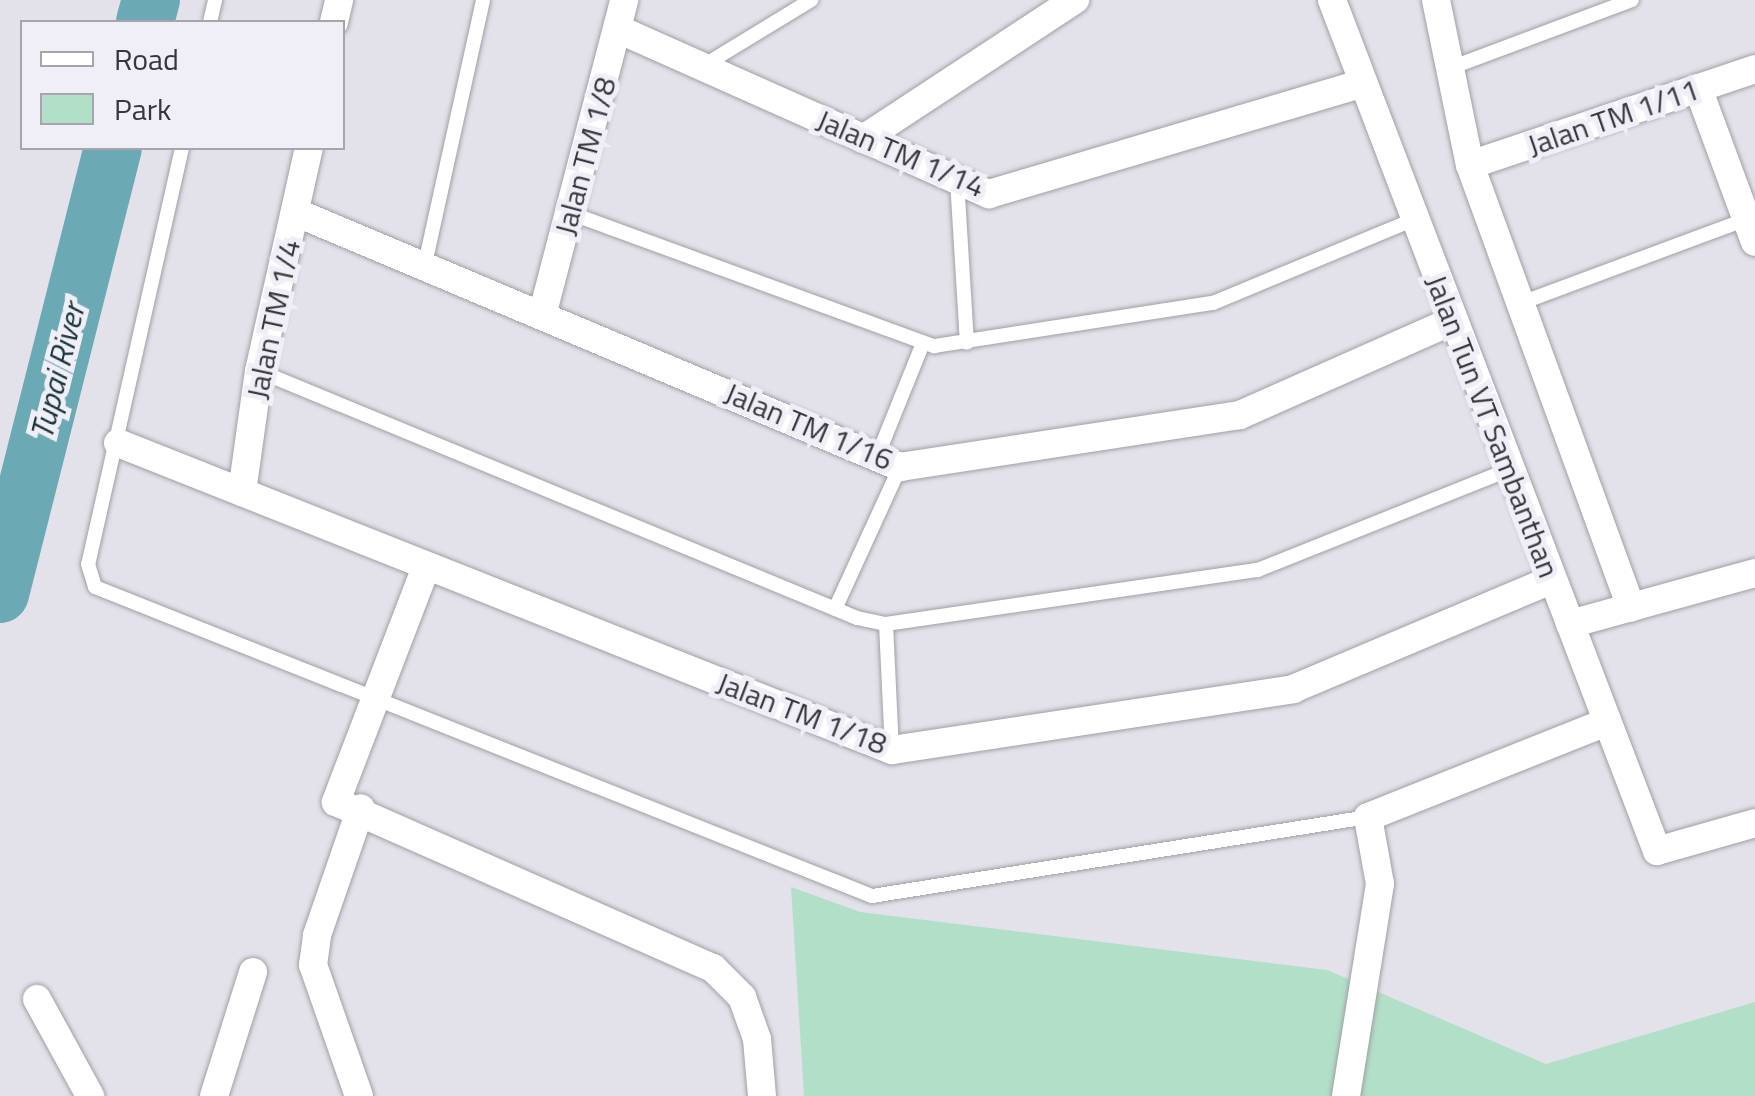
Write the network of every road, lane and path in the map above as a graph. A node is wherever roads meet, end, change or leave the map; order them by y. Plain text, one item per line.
1 (484, 0) edge
2 (624, 0) edge
3 (812, 0) edge
4 (1075, 0) edge
5 (1332, 0) edge
6 (1436, 0) edge
7 (1632, 0) edge
8 (620, 30) junction
9 (702, 67) junction
10 (1450, 68) junction
11 (1755, 69) edge
12 (1363, 83) junction
13 (1698, 88) junction
14 (863, 139) junction
15 (182, 150) edge
16 (309, 150) edge
17 (1470, 166) junction
18 (958, 180) junction
19 (296, 212) junction
20 (570, 213) junction
21 (1415, 219) junction
22 (1752, 226) edge
23 (425, 264) junction
24 (1521, 304) junction
25 (543, 312) junction
26 (1454, 320) junction
27 (922, 342) junction
28 (966, 343) junction
29 (260, 371) junction
30 (118, 443) junction
31 (888, 462) junction
32 (1510, 469) junction
33 (242, 492) junction
34 (426, 566) junction
35 (1755, 573) edge
36 (1551, 580) junction
37 (1630, 608) junction
38 (835, 609) junction
39 (886, 624) junction
40 (1570, 624) junction
41 (375, 701) junction
42 (1608, 722) junction
43 (892, 750) junction
44 (361, 808) junction
45 (1368, 818) junction
46 (1755, 823) edge
47 (253, 972) dead end
48 (37, 999) dead end
49 (90, 1096) edge
50 (214, 1096) edge
51 (359, 1096) edge
52 (762, 1096) edge
53 (1346, 1096) edge

1 - 23 lane
2 - 8 street, Jalan TM 1/8
3 - 9 lane
4 - 14 street
5 - 12 street, Jalan Tun VT Sambanthan
6 - 10 street
7 - 10 lane
8 - 9 street, Jalan TM 1/14
8 - 20 street, Jalan TM 1/8
9 - 14 street, Jalan TM 1/14
10 - 17 street
11 - 13 street, Jalan TM 1/11
12 - 18 street, Jalan TM 1/14
12 - 21 street, Jalan Tun VT Sambanthan
13 - 17 street, Jalan TM 1/11
13 - 22 street
14 - 18 street, Jalan TM 1/14
15 - 30 lane
16 - 19 street, Jalan TM 1/4
17 - 24 street
18 - 28 lane
19 - 23 street, Jalan TM 1/16
19 - 29 street, Jalan TM 1/4
20 - 25 street, Jalan TM 1/8
20 - 27 lane
21 - 26 street, Jalan Tun VT Sambanthan
21 - 28 lane
22 - 24 lane
23 - 25 street, Jalan TM 1/16
24 - 37 street
25 - 31 street, Jalan TM 1/16
26 - 31 street, Jalan TM 1/16
26 - 32 street, Jalan Tun VT Sambanthan
27 - 28 lane
27 - 31 lane
29 - 33 street, Jalan TM 1/4
29 - 38 lane
30 - 33 street, Jalan TM 1/18
30 - 41 lane
31 - 38 lane
32 - 36 street, Jalan Tun VT Sambanthan
32 - 39 lane
33 - 34 street, Jalan TM 1/18
34 - 41 street
34 - 43 street, Jalan TM 1/18
35 - 37 street
36 - 40 street, Jalan Tun VT Sambanthan
36 - 43 street, Jalan TM 1/18
37 - 40 street
38 - 39 lane
39 - 43 lane
40 - 42 street, Jalan Tun VT Sambanthan
41 - 44 street
41 - 45 lane
42 - 45 street
42 - 46 street, Jalan Tun VT Sambanthan
44 - 51 street
44 - 52 street
45 - 53 street
47 - 50 street
48 - 49 street

